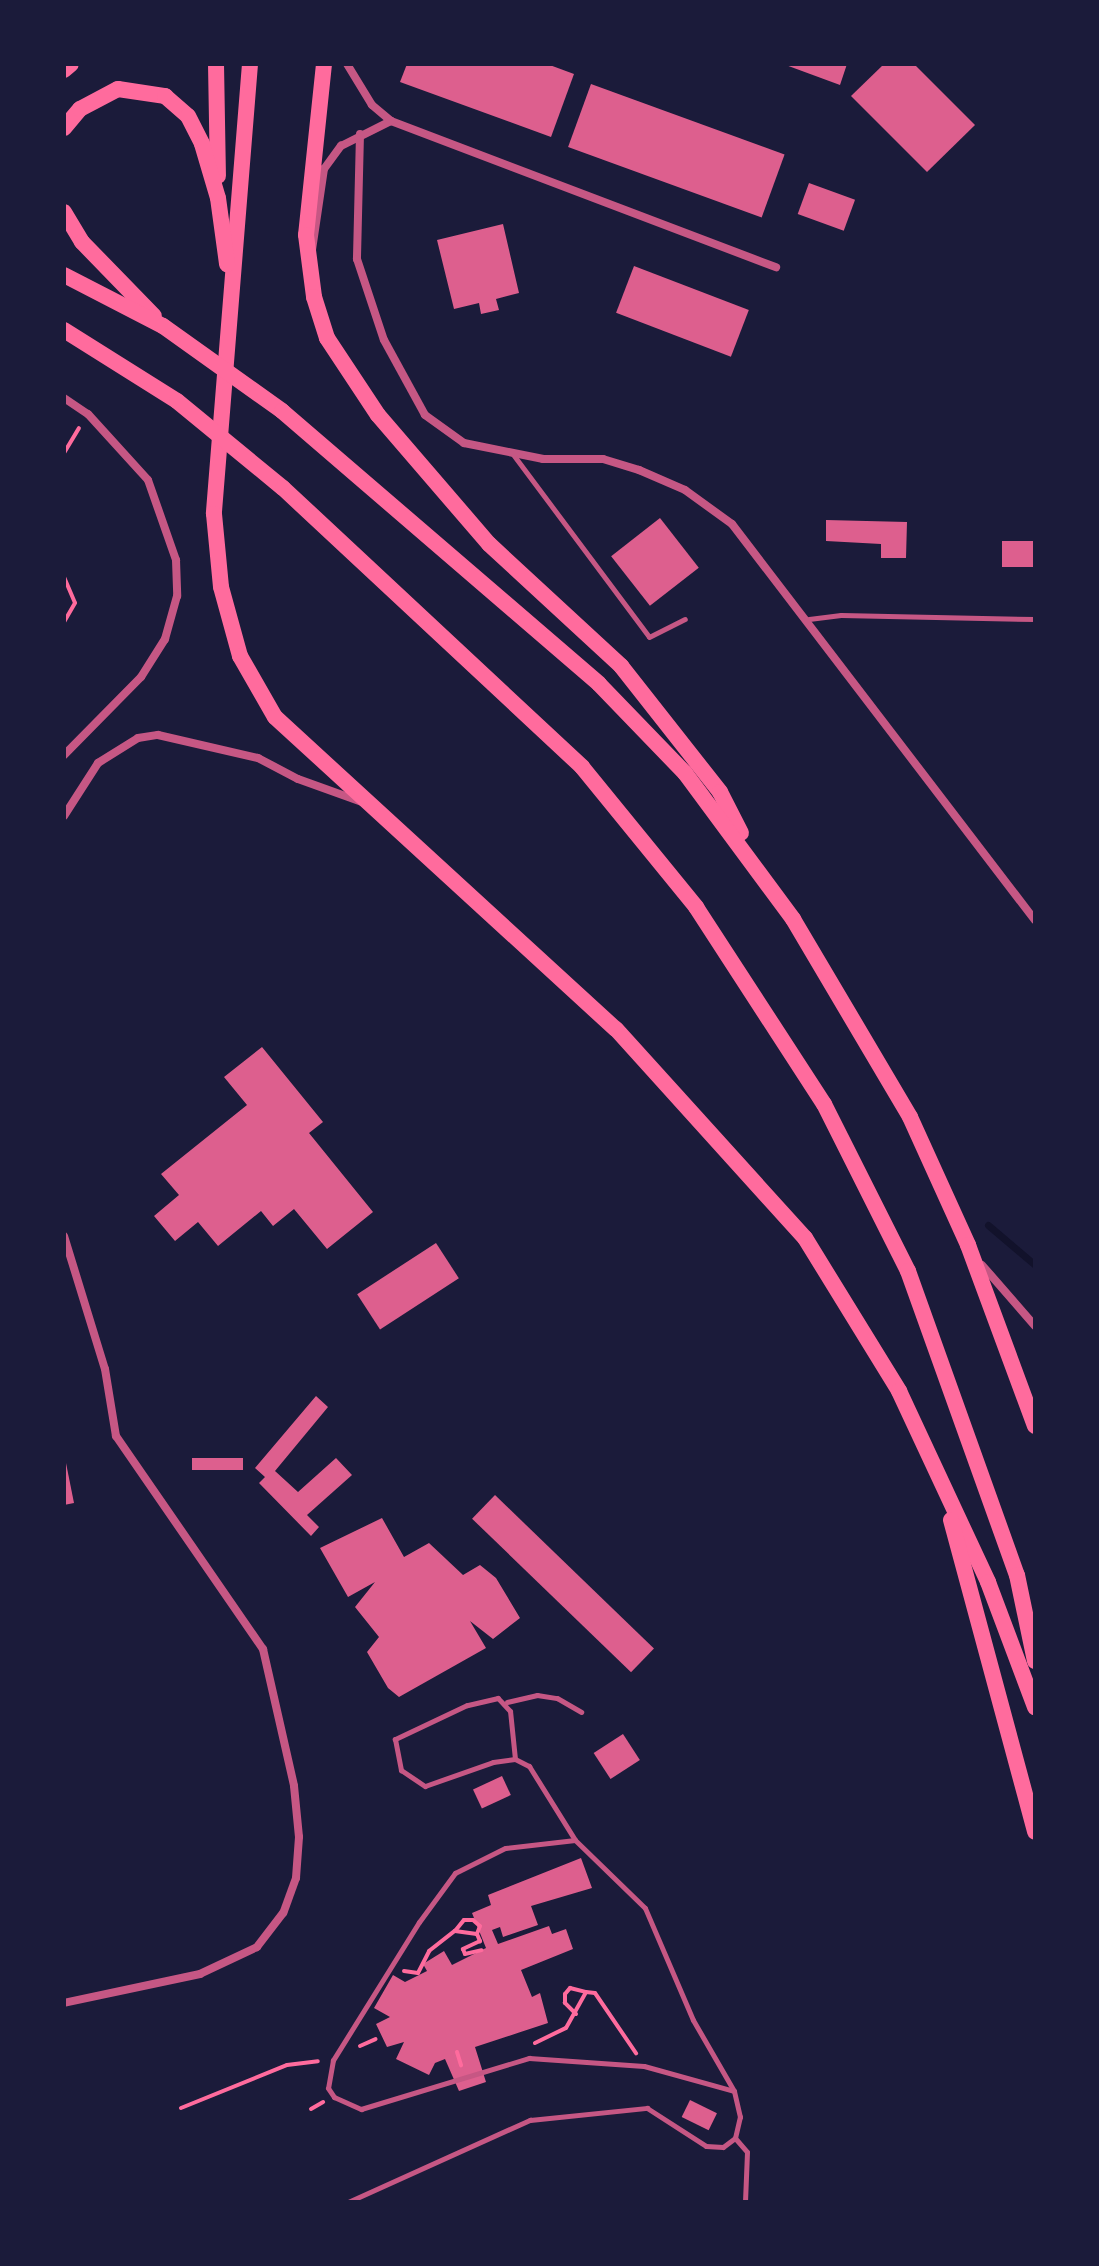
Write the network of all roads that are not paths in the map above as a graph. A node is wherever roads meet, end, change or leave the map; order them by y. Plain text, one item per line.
1 (71, 64) edge
2 (216, 64) edge
3 (250, 64) edge
4 (324, 64) edge
5 (347, 64) edge
6 (64, 70) edge
7 (391, 121) junction
8 (64, 128) edge
9 (360, 134) junction
10 (218, 198) junction
11 (64, 212) edge
12 (309, 260) junction
13 (776, 267) dead end
14 (64, 275) edge
15 (231, 293) junction
16 (163, 326) junction
17 (64, 330) edge
18 (64, 398) edge
19 (512, 452) junction
20 (685, 619) dead end
21 (809, 619) junction
22 (1035, 619) edge
23 (64, 755) edge
24 (366, 803) junction
25 (64, 816) edge
26 (759, 867) junction
27 (1035, 921) edge
28 (64, 1236) edge
29 (968, 1245) junction
30 (1035, 1326) edge
31 (1035, 1426) edge
32 (939, 1475) junction
33 (1035, 1661) edge
34 (507, 1702) junction
35 (1035, 1707) edge
36 (581, 1712) dead end
37 (515, 1759) junction
38 (1035, 1832) edge
39 (575, 1840) junction
40 (64, 2003) edge
41 (734, 2091) junction
42 (735, 2138) junction
43 (348, 2202) edge
44 (745, 2202) edge

1 - 6 main road
2 - 10 main road
3 - 15 main road
4 - 12 main road
5 - 7 street
7 - 9 street
7 - 13 street
8 - 10 main road
9 - 12 street
9 - 19 street
10 - 15 main road
11 - 16 main road
12 - 26 main road
14 - 16 main road
15 - 24 main road
16 - 26 main road
17 - 33 main road
18 - 23 street
19 - 20 lane
19 - 21 street
21 - 22 lane
21 - 27 street
24 - 25 street
24 - 32 main road
26 - 29 main road
28 - 40 street
29 - 30 street
29 - 31 main road
32 - 35 main road
32 - 38 main road
34 - 36 lane
34 - 37 lane
34 - 37 lane
37 - 39 lane
39 - 41 lane
39 - 41 lane
41 - 42 lane
42 - 43 lane
42 - 44 lane

